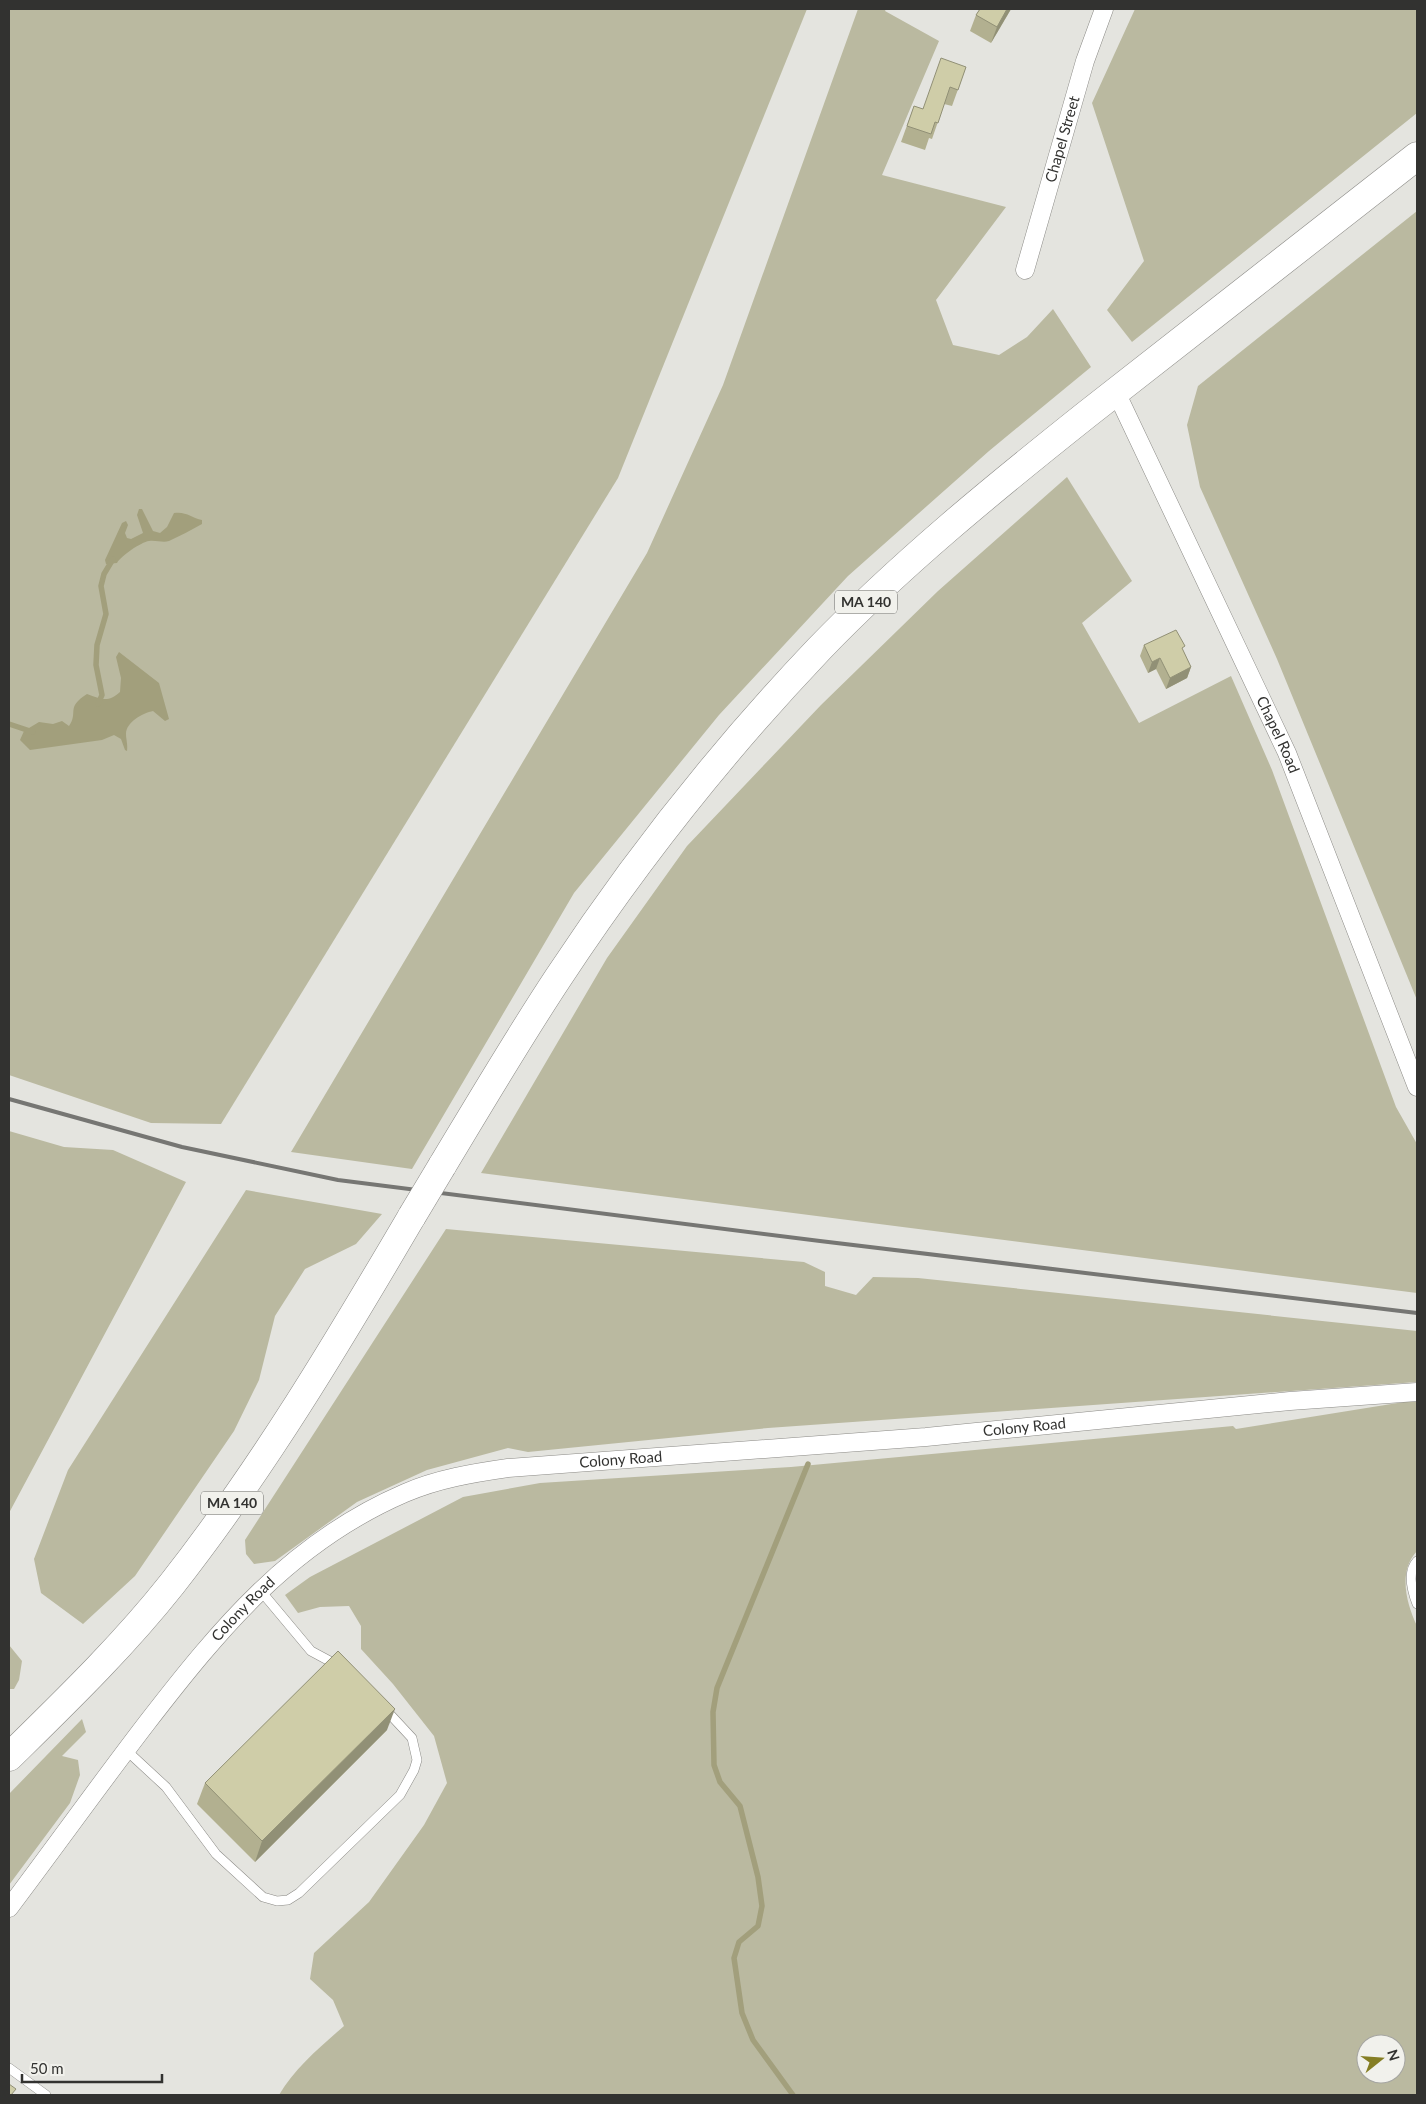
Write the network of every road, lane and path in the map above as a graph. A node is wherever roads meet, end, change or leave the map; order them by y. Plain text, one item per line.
1 (1104, 9) edge
2 (1417, 156) edge
3 (1025, 270) dead end
4 (1116, 392) junction
5 (1417, 1087) edge
6 (1417, 1392) edge
7 (1417, 1561) edge
8 (260, 1590) junction
9 (1417, 1604) edge
10 (348, 1672) edge
11 (380, 1703) edge
12 (126, 1750) junction
13 (9, 1758) edge
14 (9, 1908) edge
15 (9, 2068) edge
16 (46, 2095) edge

1 - 3 street, Chapel Street
2 - 4 highway, MA 140
4 - 5 street, Chapel Road
4 - 13 highway, MA 140, bridge
6 - 8 street, Colony Road
7 - 9 lane
8 - 10 lane
8 - 12 street, Colony Road
11 - 12 lane
12 - 14 street, Colony Road
15 - 16 lane

